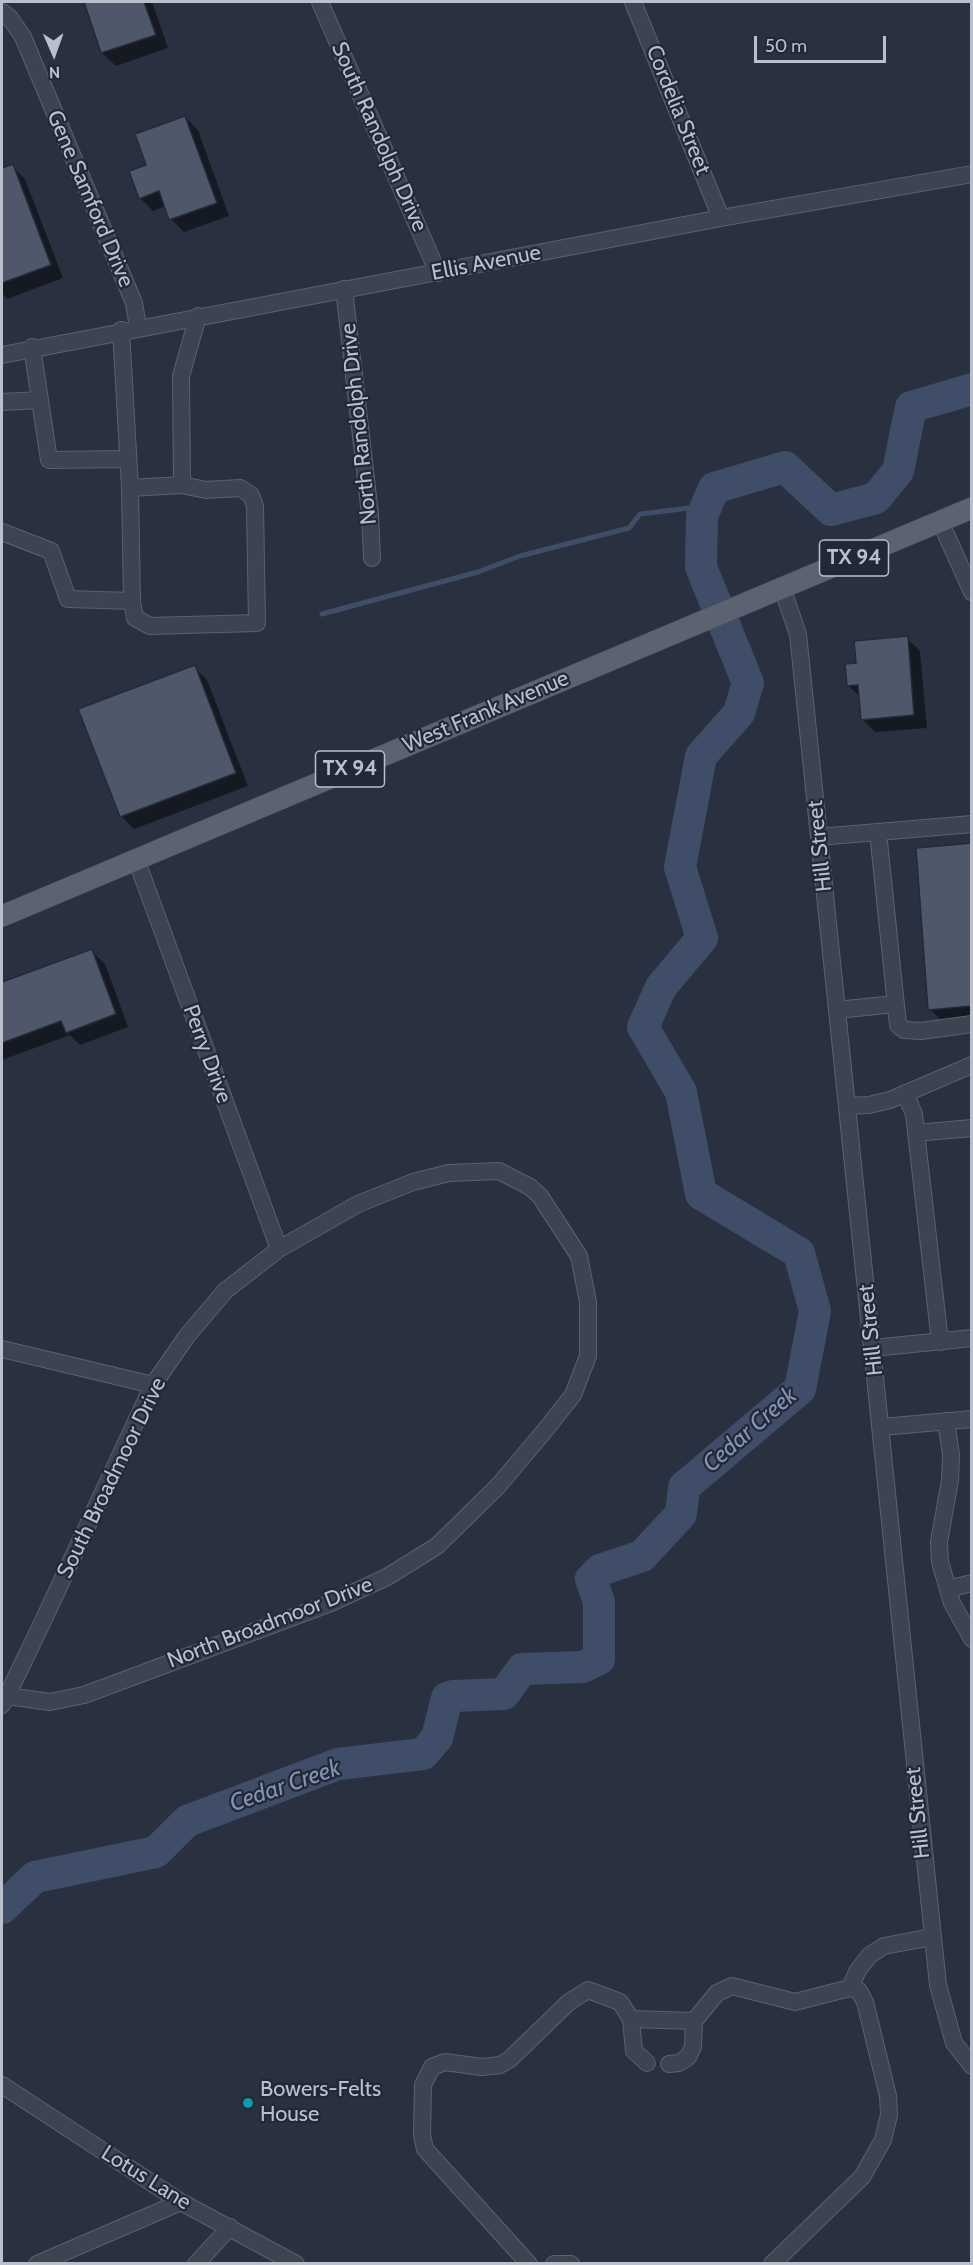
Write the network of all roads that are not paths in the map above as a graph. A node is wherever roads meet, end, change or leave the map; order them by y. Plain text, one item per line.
1 (320, 2) edge
2 (633, 2) edge
3 (2, 12) edge
4 (972, 174) edge
5 (721, 218) junction
6 (438, 273) junction
7 (344, 289) junction
8 (198, 316) junction
9 (130, 329) junction
10 (32, 347) junction
11 (2, 355) edge
12 (40, 400) junction
13 (2, 402) edge
14 (128, 459) junction
15 (183, 485) junction
16 (130, 488) junction
17 (972, 508) edge
18 (940, 521) junction
19 (2, 532) edge
20 (372, 558) dead end
21 (783, 588) junction
22 (972, 592) edge
23 (132, 601) junction
24 (972, 824) edge
25 (878, 832) junction
26 (819, 837) junction
27 (136, 859) junction
28 (2, 916) edge
29 (895, 1004) junction
30 (837, 1010) junction
31 (972, 1024) edge
32 (972, 1065) edge
33 (905, 1093) junction
34 (847, 1106) junction
35 (972, 1128) edge
36 (916, 1133) junction
37 (279, 1249) junction
38 (972, 1338) edge
39 (940, 1342) junction
40 (873, 1348) junction
41 (2, 1349) edge
42 (153, 1385) junction
43 (972, 1419) edge
44 (946, 1421) junction
45 (882, 1427) junction
46 (972, 1583) edge
47 (948, 1588) junction
48 (972, 1639) edge
49 (3, 1698) edge
50 (932, 1937) junction
51 (850, 1988) junction
52 (631, 2019) junction
53 (694, 2021) junction
54 (647, 2063) dead end
55 (669, 2064) dead end
56 (972, 2066) edge
57 (2, 2085) edge
58 (182, 2202) junction
59 (230, 2227) junction
60 (38, 2264) edge
61 (196, 2264) edge
62 (296, 2264) edge
63 (529, 2264) edge
64 (554, 2264) edge
65 (571, 2264) edge
66 (772, 2264) edge

1 - 6 street, South Randolph Drive
2 - 5 street, Cordelia Street
3 - 9 street, Gene Samford Drive
4 - 5 street, Ellis Avenue
5 - 6 street, Ellis Avenue
6 - 7 street, Ellis Avenue
7 - 8 street, Ellis Avenue
7 - 20 street, North Randolph Drive
8 - 9 street, Ellis Avenue
8 - 15 street
9 - 10 street, Ellis Avenue
9 - 14 street, Gene Samford Drive
10 - 11 street, Ellis Avenue
10 - 12 street
12 - 13 street
12 - 14 street
14 - 16 street, Gene Samford Drive
15 - 16 street
15 - 23 street
16 - 23 street, Gene Samford Drive
17 - 18 main road, West Frank Avenue / TX 94
18 - 21 main road, West Frank Avenue / TX 94
18 - 22 street
19 - 23 street
21 - 26 street, Hill Street
21 - 27 main road, West Frank Avenue / TX 94
24 - 25 street
25 - 26 street
25 - 29 street
26 - 30 street, Hill Street
27 - 28 main road, West Frank Avenue / TX 94
27 - 37 street, Perry Drive
29 - 30 street
29 - 31 street
30 - 34 street, Hill Street
32 - 33 street
33 - 34 street
33 - 36 street
34 - 40 street, Hill Street
35 - 36 street
36 - 39 street
37 - 42 street, South Broadmoor Drive
37 - 49 street, North Broadmoor Drive
38 - 39 street
39 - 40 street
40 - 45 street, Hill Street
41 - 42 street
42 - 49 street, South Broadmoor Drive
43 - 44 street
44 - 45 street
44 - 47 street
45 - 50 street, Hill Street
46 - 47 street
47 - 48 street
50 - 51 street
50 - 56 street, Hill Street
51 - 53 street
51 - 66 street
52 - 53 street
52 - 54 street
52 - 63 street
53 - 55 street
57 - 58 street, Lotus Lane
58 - 59 street, Lotus Lane
58 - 60 street
59 - 61 street
59 - 62 street, Lotus Lane
64 - 65 street

